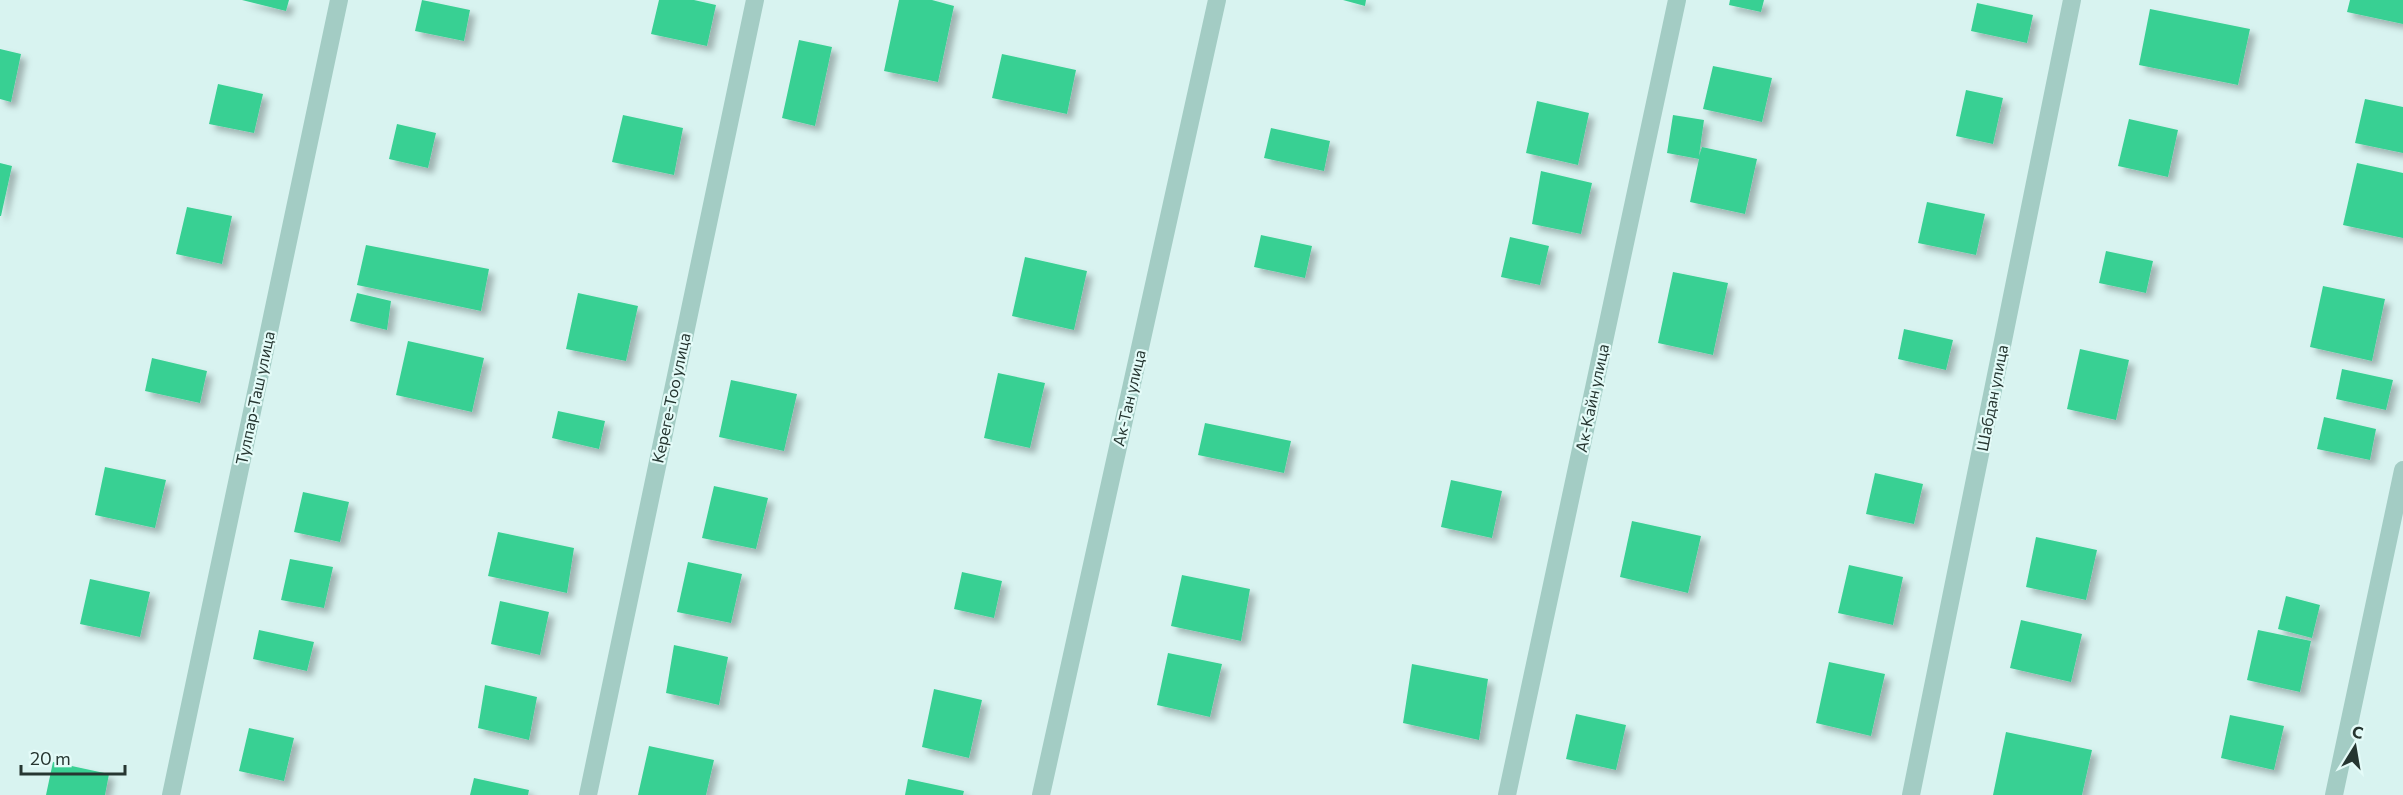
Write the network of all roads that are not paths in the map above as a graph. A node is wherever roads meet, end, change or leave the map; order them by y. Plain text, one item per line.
1 (339, 0) edge
2 (755, 0) edge
3 (1217, 0) edge
4 (1677, 0) edge
5 (2072, 0) edge
6 (2403, 470) edge
7 (171, 795) edge
8 (588, 795) edge
9 (1041, 795) edge
10 (1507, 795) edge
11 (1911, 795) edge
12 (2334, 795) edge

1 - 7 street, Тулпар-Таш улица
2 - 8 street, Кереге-Тоо улица
3 - 9 street, Ак-Тан улица
4 - 10 street, Ак-Кайн улица
5 - 11 street, Шабдан улица
6 - 12 street

